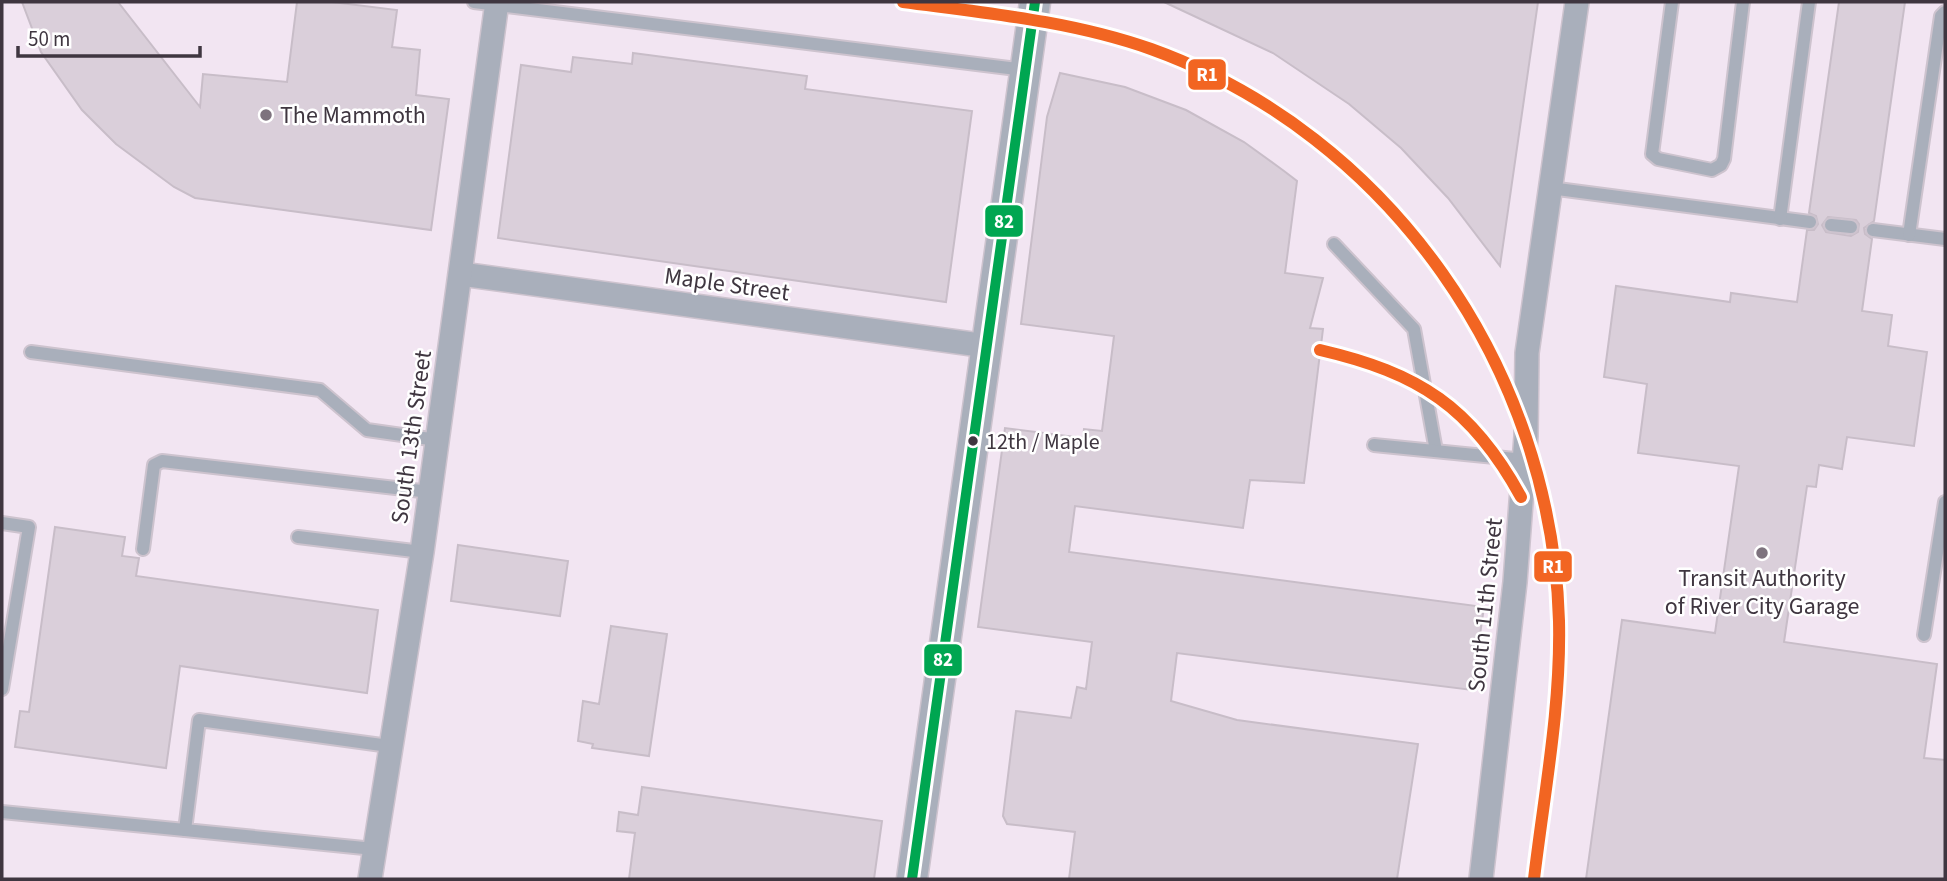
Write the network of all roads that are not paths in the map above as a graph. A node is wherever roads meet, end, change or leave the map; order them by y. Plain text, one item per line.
1 (1035, 2) edge
2 (1577, 2) edge
3 (1672, 2) edge
4 (1743, 2) edge
5 (1809, 2) edge
6 (489, 3) edge
7 (1945, 12) edge
8 (1025, 70) junction
9 (1550, 188) junction
10 (1780, 219) junction
11 (1810, 222) dead end
12 (1831, 225) dead end
13 (1851, 227) dead end
14 (1873, 230) dead end
15 (1909, 235) junction
16 (1945, 239) edge
17 (1334, 244) dead end
18 (461, 274) junction
19 (987, 346) junction
20 (30, 352) dead end
21 (437, 440) junction
22 (1374, 445) dead end
23 (1436, 451) junction
24 (1525, 460) junction
25 (430, 492) junction
26 (1945, 502) edge
27 (2, 523) edge
28 (298, 537) dead end
29 (144, 549) dead end
30 (422, 552) junction
31 (1924, 635) dead end
32 (2, 688) edge
33 (389, 746) junction
34 (2, 812) edge
35 (184, 830) junction
36 (374, 849) junction
37 (370, 879) edge
38 (912, 879) edge
39 (1481, 879) edge

1 - 8 street
2 - 9 street, South 11th Street
3 - 4 lane
5 - 10 lane
6 - 8 lane
6 - 18 street, South 13th Street
7 - 15 lane
8 - 19 street
9 - 10 lane
9 - 24 street, South 11th Street
10 - 11 lane
12 - 13 lane
14 - 15 lane
15 - 16 lane
17 - 23 lane
18 - 19 street, Maple Street
18 - 21 street, South 13th Street
19 - 38 street
20 - 21 lane
21 - 25 street, South 13th Street
22 - 23 lane
23 - 24 lane
24 - 39 street, South 11th Street
25 - 29 lane
25 - 30 street, South 13th Street
26 - 31 lane
27 - 32 lane
28 - 30 lane
30 - 33 street, South 13th Street
33 - 35 lane
33 - 36 street, South 13th Street
34 - 35 lane
35 - 36 lane
36 - 37 street, South 13th Street

